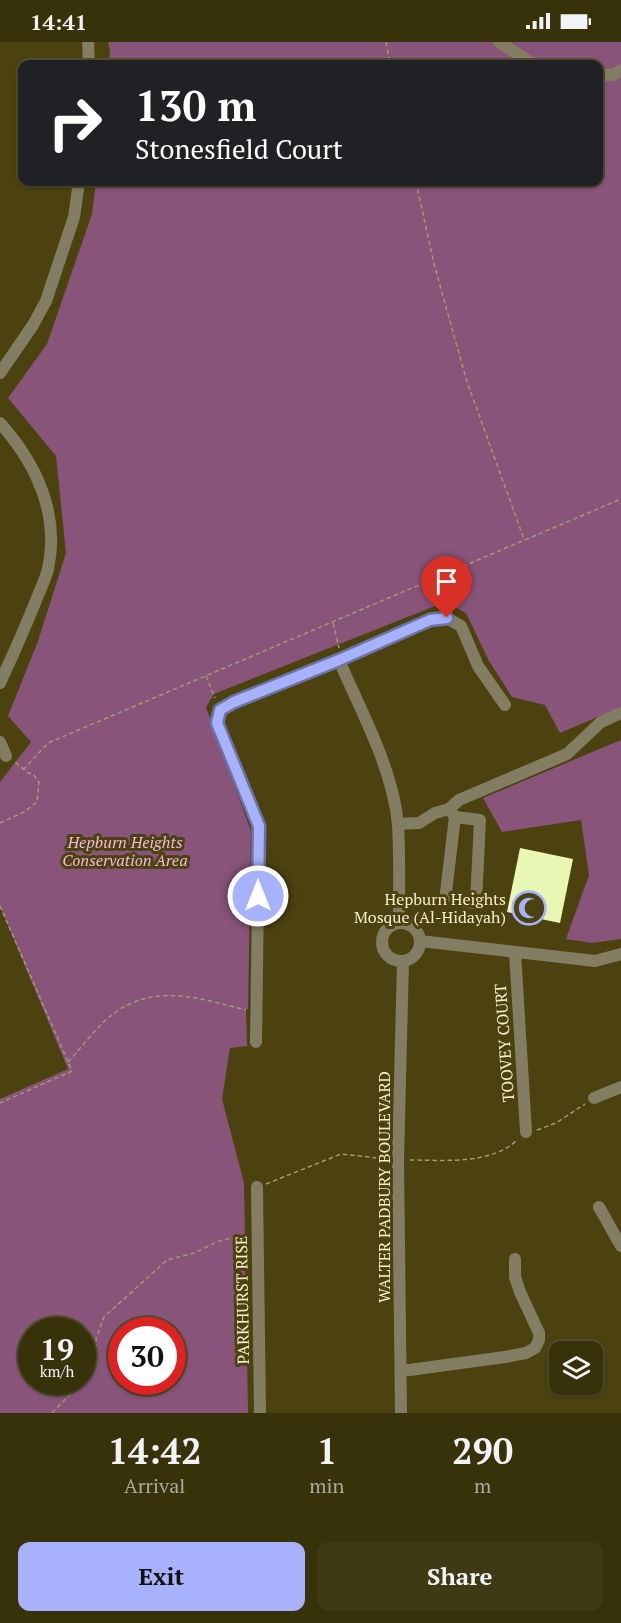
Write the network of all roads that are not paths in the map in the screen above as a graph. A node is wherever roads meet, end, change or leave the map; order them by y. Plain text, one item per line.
1 (88, 42) edge
2 (499, 42) edge
3 (89, 60) edge
4 (527, 60) edge
5 (621, 70) edge
6 (603, 75) edge
7 (78, 186) edge
8 (0, 373) edge
9 (0, 423) edge
10 (339, 660) junction
11 (0, 683) edge
12 (506, 705) dead end
13 (621, 713) edge
14 (0, 742) edge
15 (6, 756) road end
16 (452, 813) junction
17 (398, 824) junction
18 (399, 923) junction
19 (420, 941) junction
20 (515, 952) junction
21 (621, 954) edge
22 (403, 961) junction
23 (256, 1042) dead end
24 (621, 1087) edge
25 (594, 1098) road end
26 (526, 1132) road end
27 (257, 1187) road end
28 (599, 1207) dead end
29 (621, 1246) edge
30 (515, 1259) dead end
31 (402, 1371) junction
32 (260, 1413) edge
33 (401, 1413) edge

1 - 3 street
2 - 4 street
5 - 6 street
7 - 8 street
9 - 11 street
10 - 12 street
10 - 17 street
10 - 23 street
13 - 16 street
14 - 15 street
16 - 16 street
16 - 17 street
17 - 18 street
18 - 19 street
18 - 22 street
19 - 20 street
19 - 22 street
20 - 21 street
20 - 26 street, TOOVEY COURT
22 - 31 street, WALTER PADBURY BOULEVARD
24 - 25 street
27 - 32 street, PARKHURST RISE
28 - 29 street
30 - 31 street
31 - 33 street, WALTER PADBURY BOULEVARD

